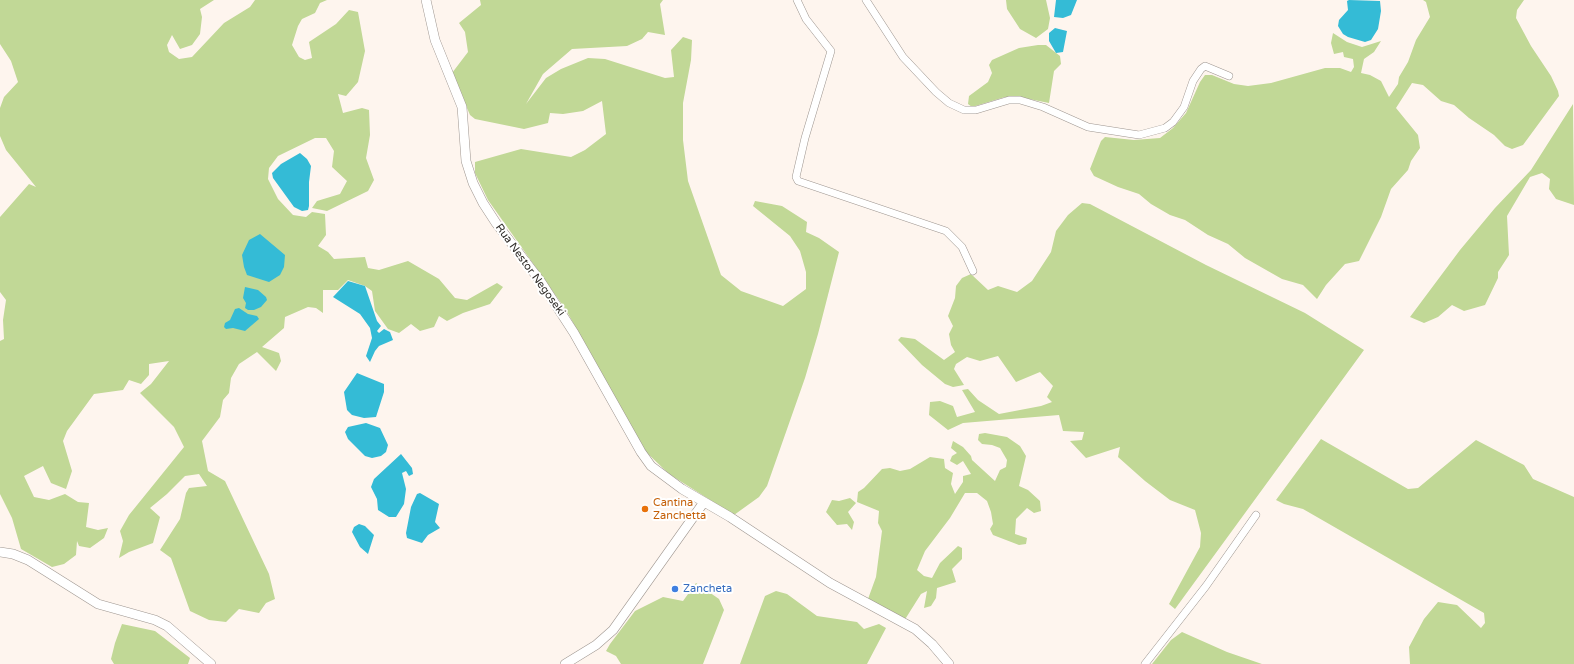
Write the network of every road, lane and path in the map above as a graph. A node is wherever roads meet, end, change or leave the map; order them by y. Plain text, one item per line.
1 (426, 0) edge
2 (797, 0) edge
3 (866, 0) edge
4 (1229, 76) dead end
5 (973, 271) dead end
6 (704, 502) junction
7 (1256, 516) dead end
8 (0, 552) edge
9 (211, 664) edge
10 (565, 664) edge
11 (949, 664) edge
12 (1145, 664) edge

1 - 6 street, Rua Nestor Negoseki
2 - 5 street
3 - 4 street
6 - 10 street
6 - 11 street, Rua Nestor Negoseki
7 - 12 street
8 - 9 street

